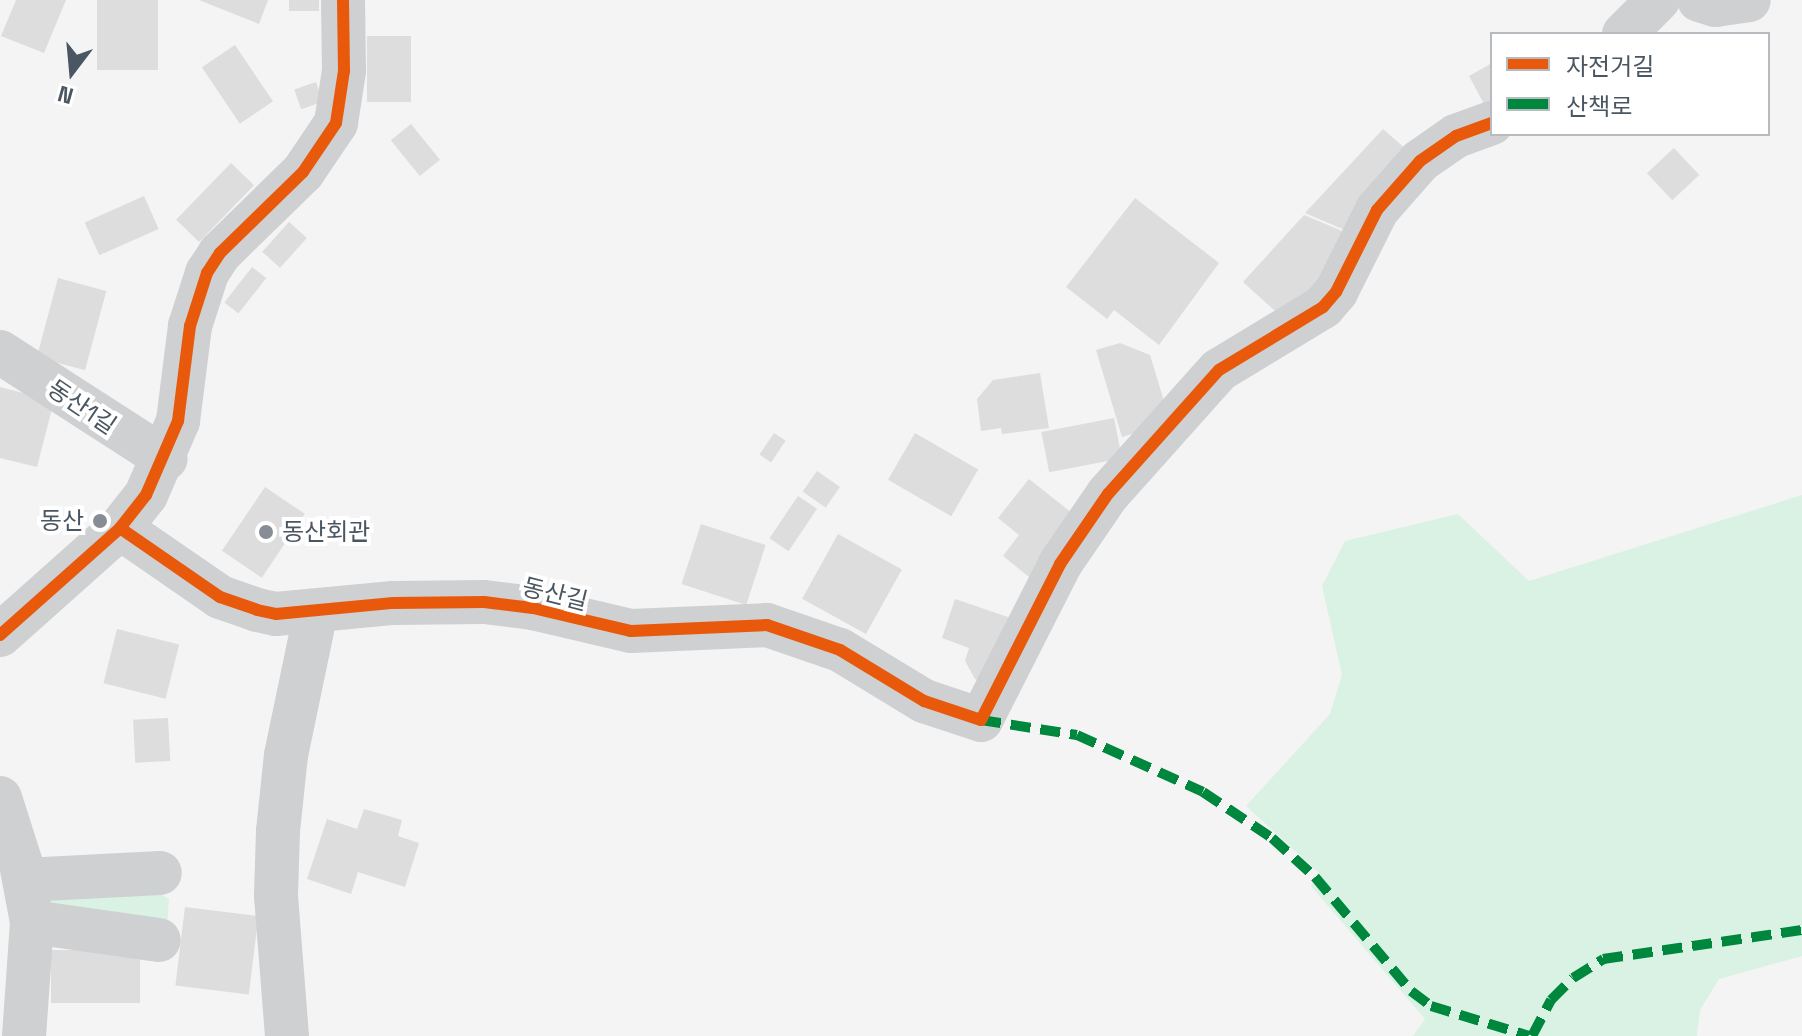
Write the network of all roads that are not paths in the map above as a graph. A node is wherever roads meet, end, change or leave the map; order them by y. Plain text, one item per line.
1 (343, 0) edge
2 (1658, 0) edge
3 (1699, 0) edge
4 (1749, 0) edge
5 (1626, 32) edge
6 (1490, 124) edge
7 (0, 352) edge
8 (166, 459) junction
9 (120, 528) junction
10 (316, 612) junction
11 (0, 635) edge
12 (0, 798) edge
13 (160, 873) dead end
14 (25, 880) junction
15 (159, 940) dead end
16 (22, 944) edge
17 (24, 1036) edge
18 (287, 1036) edge

1 - 8 street
2 - 5 street
3 - 4 street
6 - 10 street, 동산길
7 - 8 street, 동산1길
8 - 9 street
9 - 10 street, 동산길
9 - 11 street
10 - 18 street
12 - 14 street
13 - 14 street
14 - 16 street
15 - 16 street
16 - 17 street

